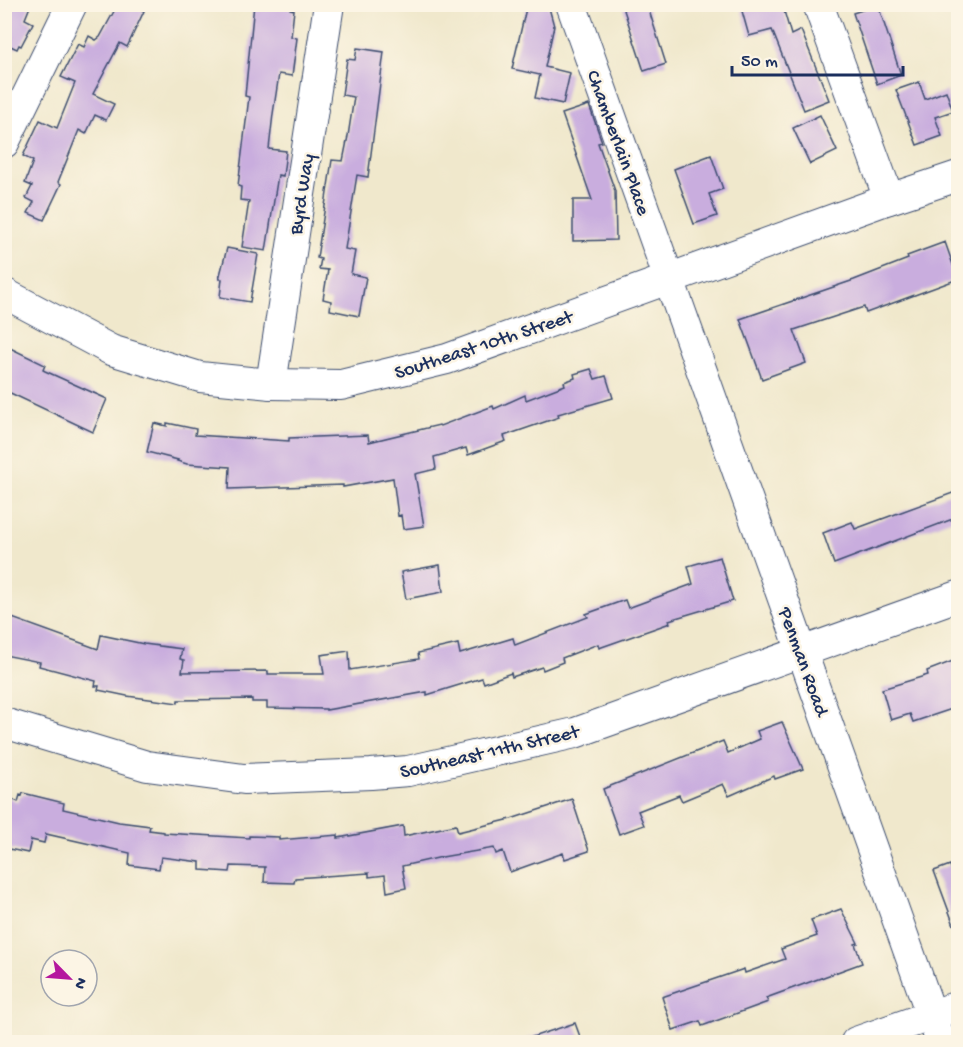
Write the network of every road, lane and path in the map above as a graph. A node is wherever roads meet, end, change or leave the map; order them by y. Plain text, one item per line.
1 (72, 4) edge
2 (329, 4) edge
3 (571, 4) edge
4 (818, 4) edge
5 (4, 143) edge
6 (958, 176) edge
7 (889, 199) junction
8 (669, 279) junction
9 (4, 293) edge
10 (272, 384) junction
11 (958, 596) edge
12 (802, 652) junction
13 (4, 723) edge
14 (944, 1021) edge
15 (856, 1042) edge

1 - 5 street
2 - 10 street, Byrd Way
3 - 8 street, Chamberlain Place
4 - 7 street
6 - 7 street, Southeast 10th Street
7 - 8 street, Southeast 10th Street
8 - 10 street, Southeast 10th Street
8 - 12 street, Penman Road
9 - 10 street, Southeast 10th Street
11 - 12 street, Southeast 11th Street
12 - 13 street, Southeast 11th Street
12 - 14 street, Penman Road
14 - 15 street

